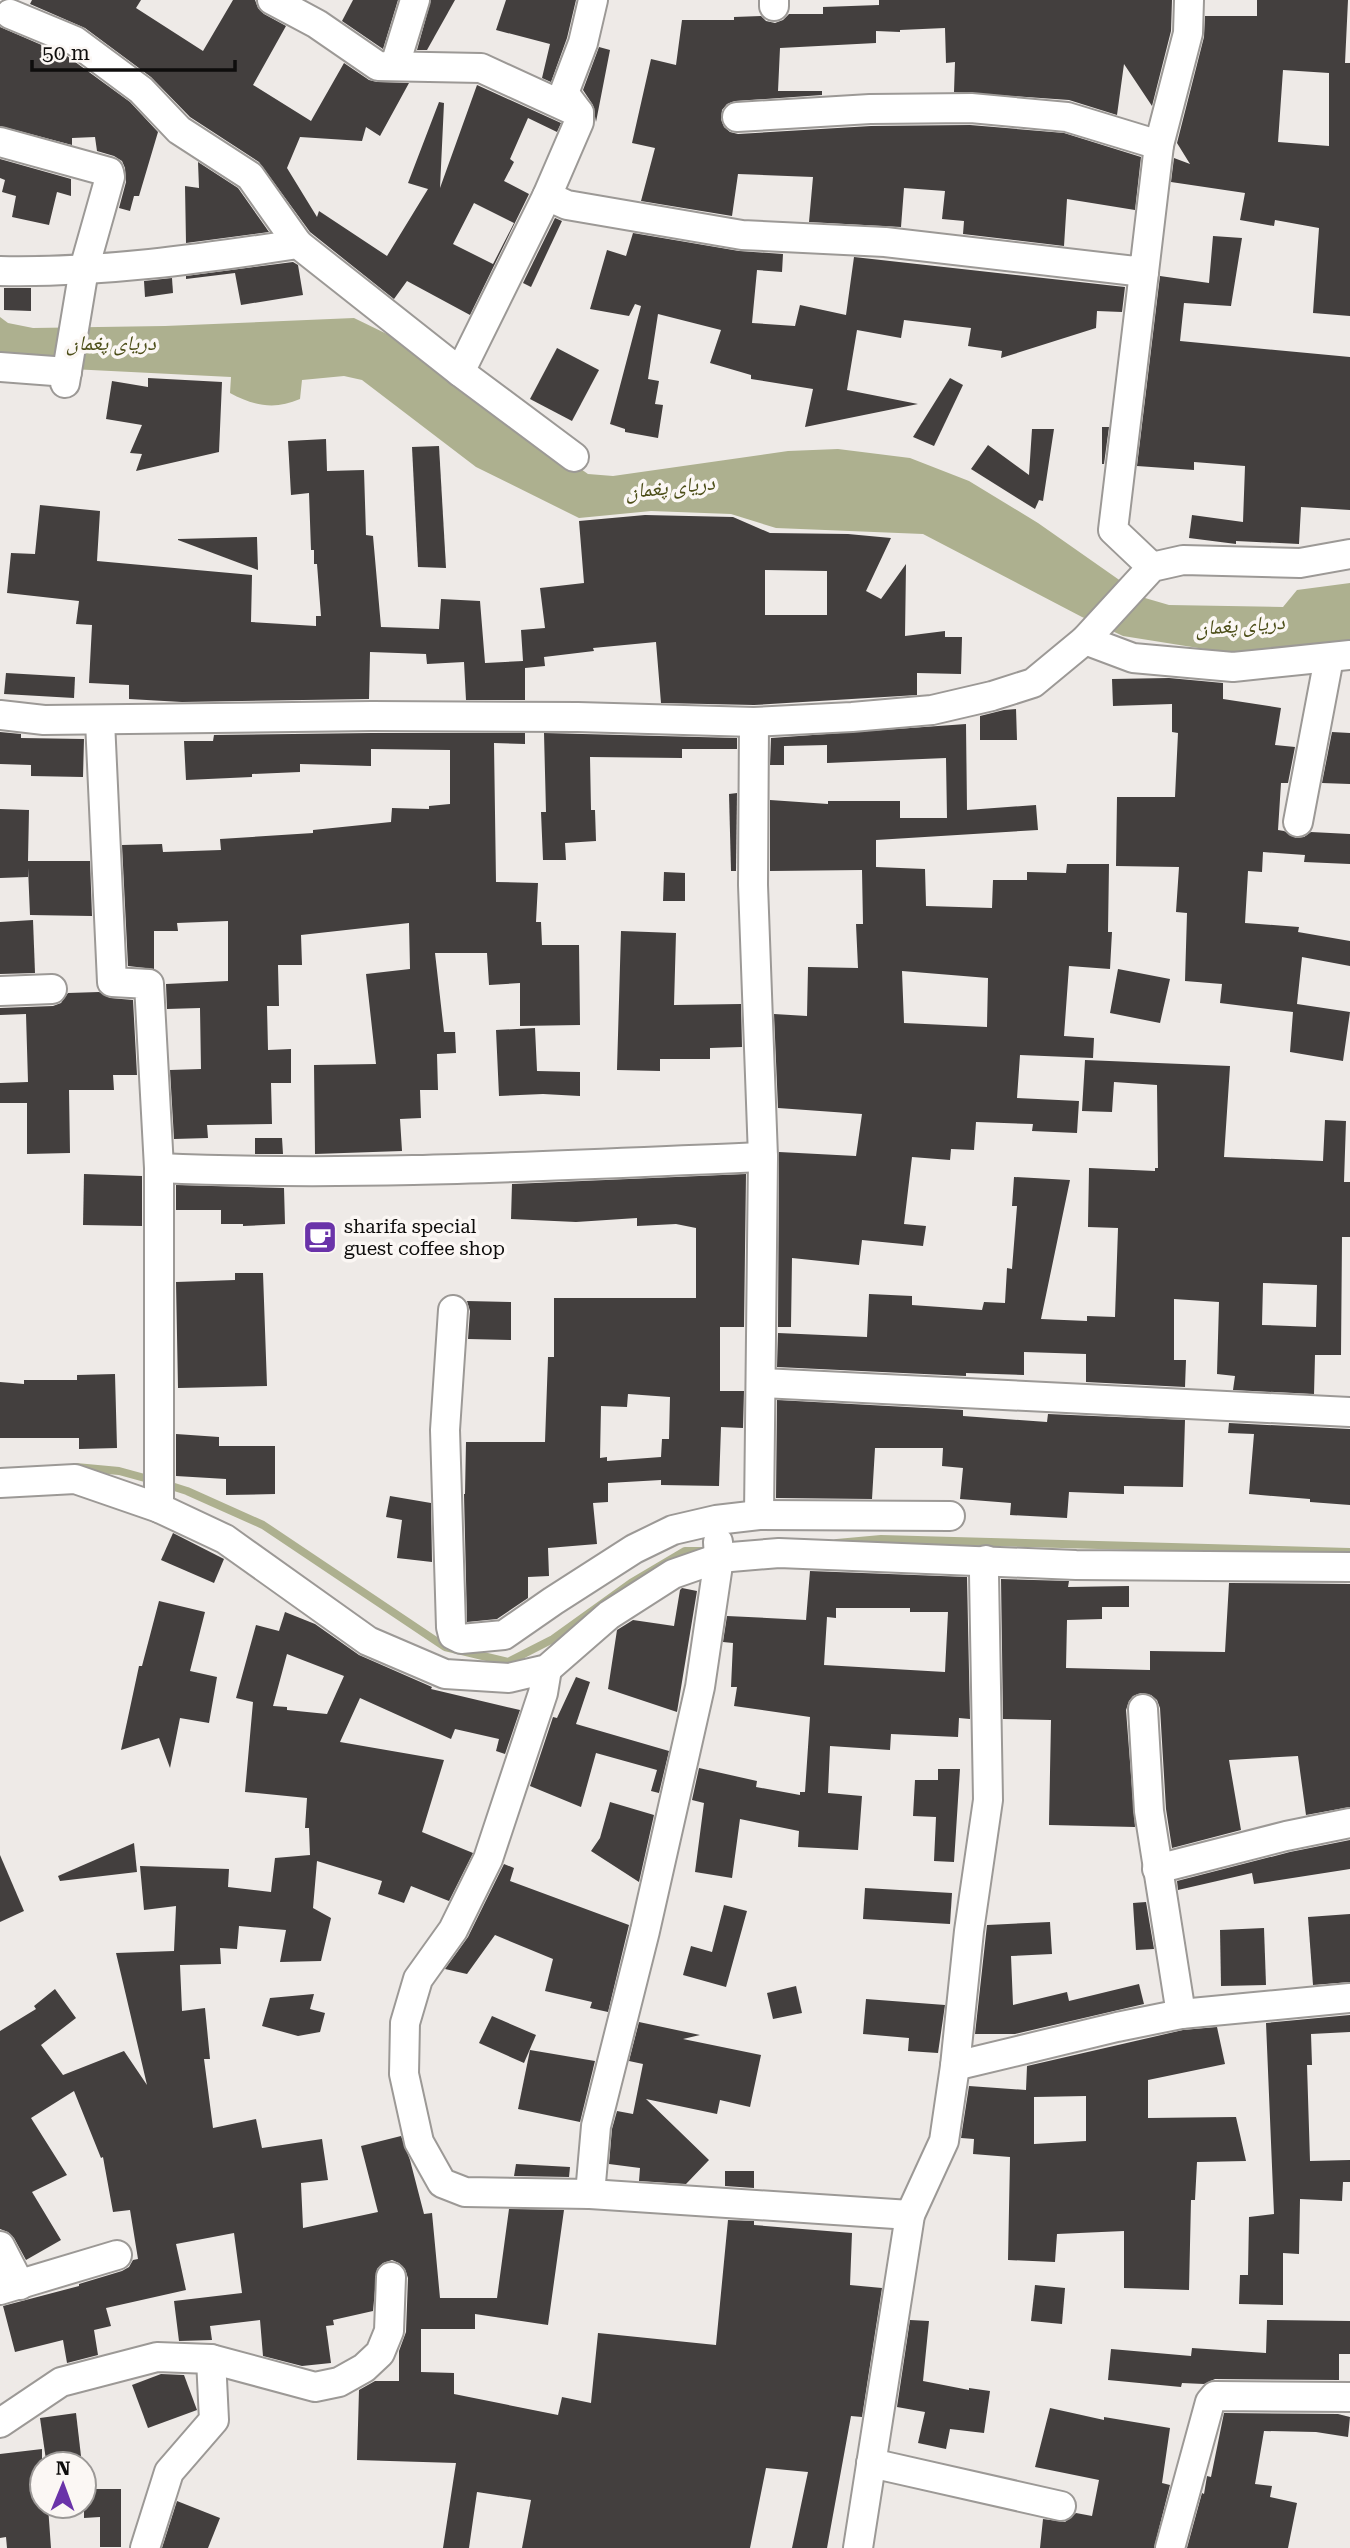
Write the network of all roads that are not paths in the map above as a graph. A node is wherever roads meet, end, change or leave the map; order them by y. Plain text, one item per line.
1 (272, 0) edge
2 (415, 0) edge
3 (593, 0) edge
4 (1189, 0) edge
5 (10, 14) dead end
6 (396, 65) junction
7 (579, 113) junction
8 (737, 117) dead end
9 (0, 142) edge
10 (1159, 145) junction
11 (547, 196) junction
12 (299, 244) junction
13 (84, 269) junction
14 (0, 271) edge
15 (1144, 272) junction
16 (0, 367) edge
17 (460, 372) junction
18 (574, 457) dead end
19 (1350, 554) edge
20 (1143, 577) junction
21 (1088, 636) junction
22 (1339, 656) edge
23 (0, 715) edge
24 (100, 720) junction
25 (754, 722) junction
26 (1298, 822) dead end
27 (52, 989) dead end
28 (0, 991) edge
29 (763, 1157) junction
30 (159, 1168) junction
31 (453, 1310) dead end
32 (762, 1383) junction
33 (1350, 1412) edge
34 (0, 1483) edge
35 (159, 1508) junction
36 (759, 1515) junction
37 (950, 1516) dead end
38 (716, 1520) junction
39 (719, 1558) junction
40 (986, 1560) junction
41 (1350, 1567) edge
42 (547, 1669) junction
43 (1143, 1709) dead end
44 (1350, 1823) edge
45 (1157, 1869) junction
46 (1350, 1998) edge
47 (1181, 2014) junction
48 (955, 2066) junction
49 (590, 2194) junction
50 (911, 2215) junction
51 (0, 2246) edge
52 (117, 2255) dead end
53 (391, 2277) dead end
54 (10, 2287) edge
55 (211, 2359) junction
56 (1350, 2397) edge
57 (0, 2423) edge
58 (871, 2463) junction
59 (1061, 2506) dead end
60 (145, 2548) edge
61 (858, 2548) edge
62 (1170, 2548) edge

1 - 6 street
2 - 6 street
3 - 7 street
4 - 10 street
5 - 12 street
6 - 7 street
7 - 11 street
8 - 10 street
9 - 13 street
10 - 15 street
11 - 15 street
11 - 17 street
12 - 13 street
12 - 17 street
13 - 14 street
13 - 16 street
15 - 20 street
17 - 18 street
19 - 20 street
20 - 21 street
21 - 22 street
21 - 25 street
22 - 26 street
23 - 24 street
24 - 25 street
24 - 30 street
25 - 29 street
27 - 28 street
29 - 30 street
29 - 32 street
30 - 35 street
31 - 38 street
32 - 33 street
32 - 36 street
34 - 35 street
35 - 42 street
36 - 37 street
36 - 38 street
38 - 39 street
39 - 40 street
39 - 42 street
39 - 49 street
40 - 41 street
40 - 48 street
42 - 49 street
43 - 45 street
44 - 45 street
45 - 47 street
46 - 47 street
47 - 48 street
48 - 50 street
49 - 50 street
50 - 58 street
51 - 54 street
52 - 54 street
53 - 55 street
55 - 57 street
55 - 60 street
56 - 62 street
58 - 59 street
58 - 61 street

